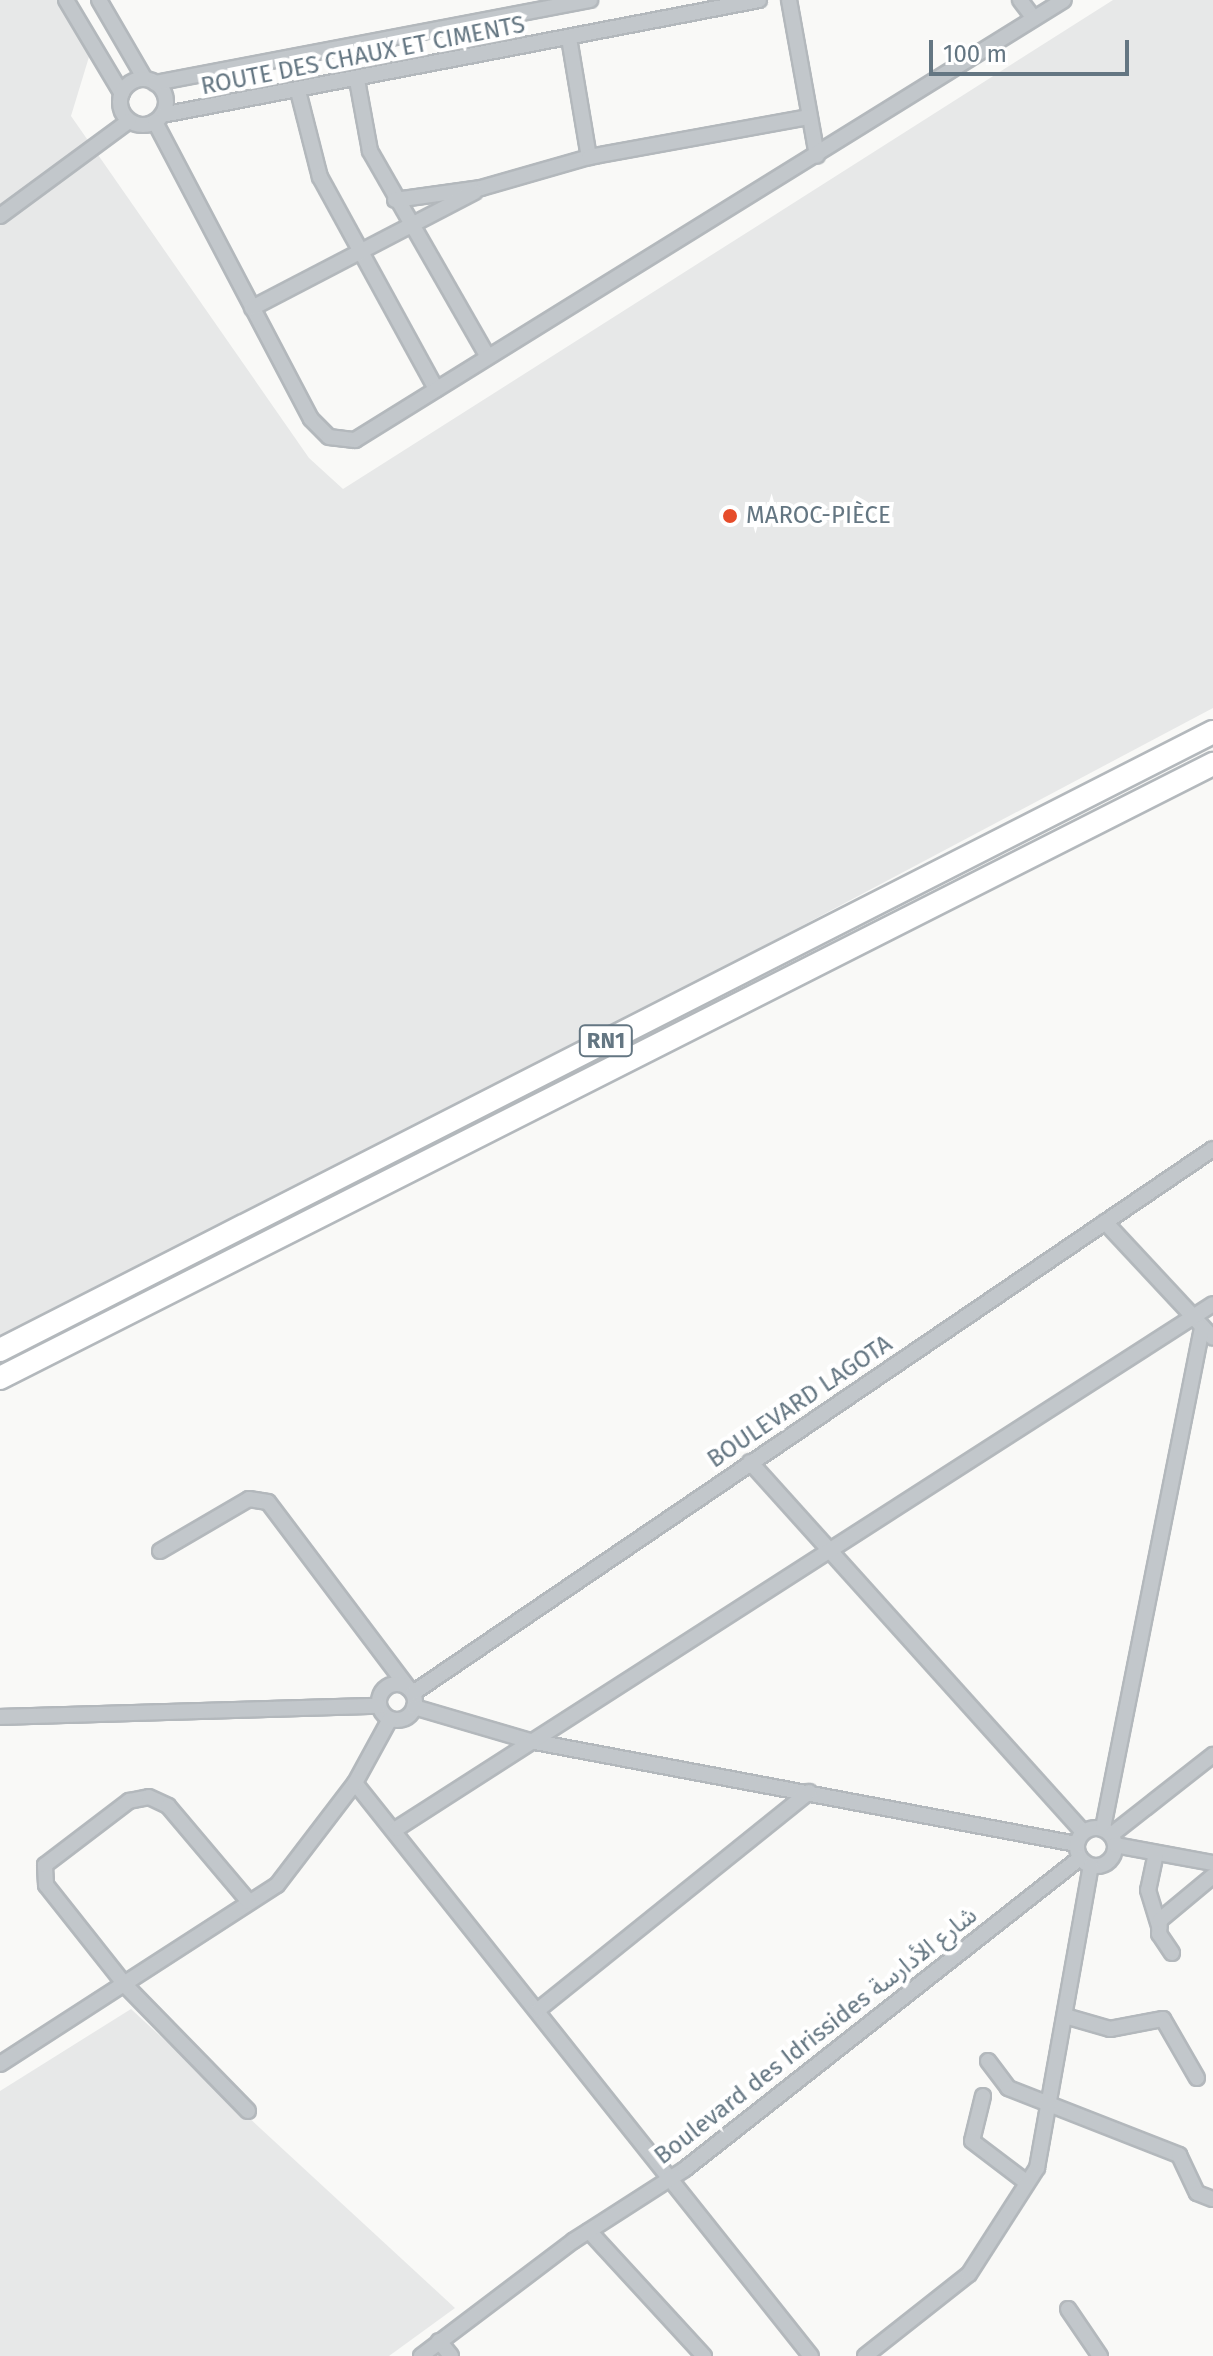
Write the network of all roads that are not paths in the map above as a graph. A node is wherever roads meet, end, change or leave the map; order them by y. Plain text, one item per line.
1 (66, 0) edge
2 (99, 0) edge
3 (590, 0) edge
4 (759, 0) edge
5 (789, 0) edge
6 (1020, 0) edge
7 (1064, 0) edge
8 (1033, 17) junction
9 (569, 38) junction
10 (357, 80) junction
11 (150, 81) junction
12 (298, 91) junction
13 (122, 94) junction
14 (809, 117) junction
15 (159, 119) junction
16 (129, 121) junction
17 (817, 156) junction
18 (589, 157) junction
19 (481, 188) junction
20 (395, 200) junction
21 (0, 216) edge
22 (411, 230) junction
23 (359, 253) junction
24 (252, 308) junction
25 (488, 357) junction
26 (436, 389) junction
27 (1213, 732) edge
28 (1213, 764) edge
29 (1213, 1149) edge
30 (1105, 1222) junction
31 (1213, 1304) edge
32 (1203, 1327) edge
33 (0, 1350) edge
34 (0, 1378) edge
35 (750, 1462) junction
36 (160, 1551) dead end
37 (828, 1554) junction
38 (412, 1696) junction
39 (379, 1706) junction
40 (0, 1717) edge
41 (390, 1719) junction
42 (530, 1741) junction
43 (1213, 1755) edge
44 (355, 1783) junction
45 (809, 1792) junction
46 (396, 1829) junction
47 (1110, 1836) junction
48 (1082, 1850) junction
49 (1156, 1853) junction
50 (1213, 1863) edge
51 (1213, 1876) edge
52 (249, 1902) junction
53 (1159, 1927) junction
54 (1172, 1953) dead end
55 (126, 1986) junction
56 (538, 2010) junction
57 (1065, 2016) junction
58 (988, 2061) dead end
59 (0, 2064) edge
60 (1197, 2078) dead end
61 (983, 2096) dead end
62 (1051, 2101) junction
63 (248, 2111) dead end
64 (667, 2181) junction
65 (1026, 2182) junction
66 (1213, 2199) edge
67 (589, 2231) junction
68 (1068, 2309) dead end
69 (439, 2341) junction
70 (421, 2356) edge
71 (451, 2356) edge
72 (704, 2356) edge
73 (811, 2356) edge
74 (865, 2356) edge
75 (1100, 2356) edge

1 - 13 street
2 - 11 street
3 - 11 street, ROUTE DES CHAUX ET CIMENTS
4 - 9 street, ROUTE DES CHAUX ET CIMENTS
5 - 14 street
6 - 8 street
7 - 8 street
8 - 17 street
9 - 10 street, ROUTE DES CHAUX ET CIMENTS
9 - 18 street
10 - 12 street, ROUTE DES CHAUX ET CIMENTS
10 - 20 street
11 - 13 street
11 - 15 street
12 - 15 street, ROUTE DES CHAUX ET CIMENTS
12 - 23 street
13 - 16 street
14 - 17 street
14 - 18 street
15 - 16 street, ROUTE DES CHAUX ET CIMENTS
15 - 24 street
16 - 21 street
17 - 25 street
18 - 19 street
19 - 20 street
19 - 22 street
20 - 22 street
22 - 23 street
22 - 25 street
23 - 24 street
23 - 26 street
24 - 26 street
25 - 26 street
27 - 33 highway, RN1
28 - 34 highway, RN1
29 - 30 street, BOULEVARD LAGOTA
30 - 32 street
30 - 35 street, BOULEVARD LAGOTA
31 - 32 street
32 - 37 street
32 - 47 street
35 - 37 street
35 - 38 street, BOULEVARD LAGOTA
36 - 38 street
37 - 42 street
37 - 48 street
38 - 39 street
38 - 41 street
38 - 42 street
39 - 40 street
39 - 41 street
41 - 44 street
42 - 45 street
42 - 46 street
43 - 47 street
44 - 46 street
44 - 52 street
45 - 48 street
45 - 56 street
46 - 56 street
47 - 48 street
47 - 48 street, Boulevard des Idrissides شارع الأدارسة
47 - 49 street
48 - 57 street
48 - 64 street, Boulevard des Idrissides شارع الأدارسة
49 - 50 street
49 - 53 street
51 - 53 street
52 - 55 street
52 - 55 street
53 - 54 street
55 - 59 street
55 - 63 street
56 - 64 street
57 - 60 street
57 - 62 street
58 - 62 street
61 - 65 street
62 - 65 street
62 - 66 street
64 - 67 street, Boulevard des Idrissides شارع الأدارسة
64 - 73 street
65 - 74 street
67 - 69 street, Boulevard des Idrissides شارع الأدارسة
67 - 72 street
68 - 75 street
69 - 70 street, Boulevard des Idrissides شارع الأدارسة
69 - 71 street

